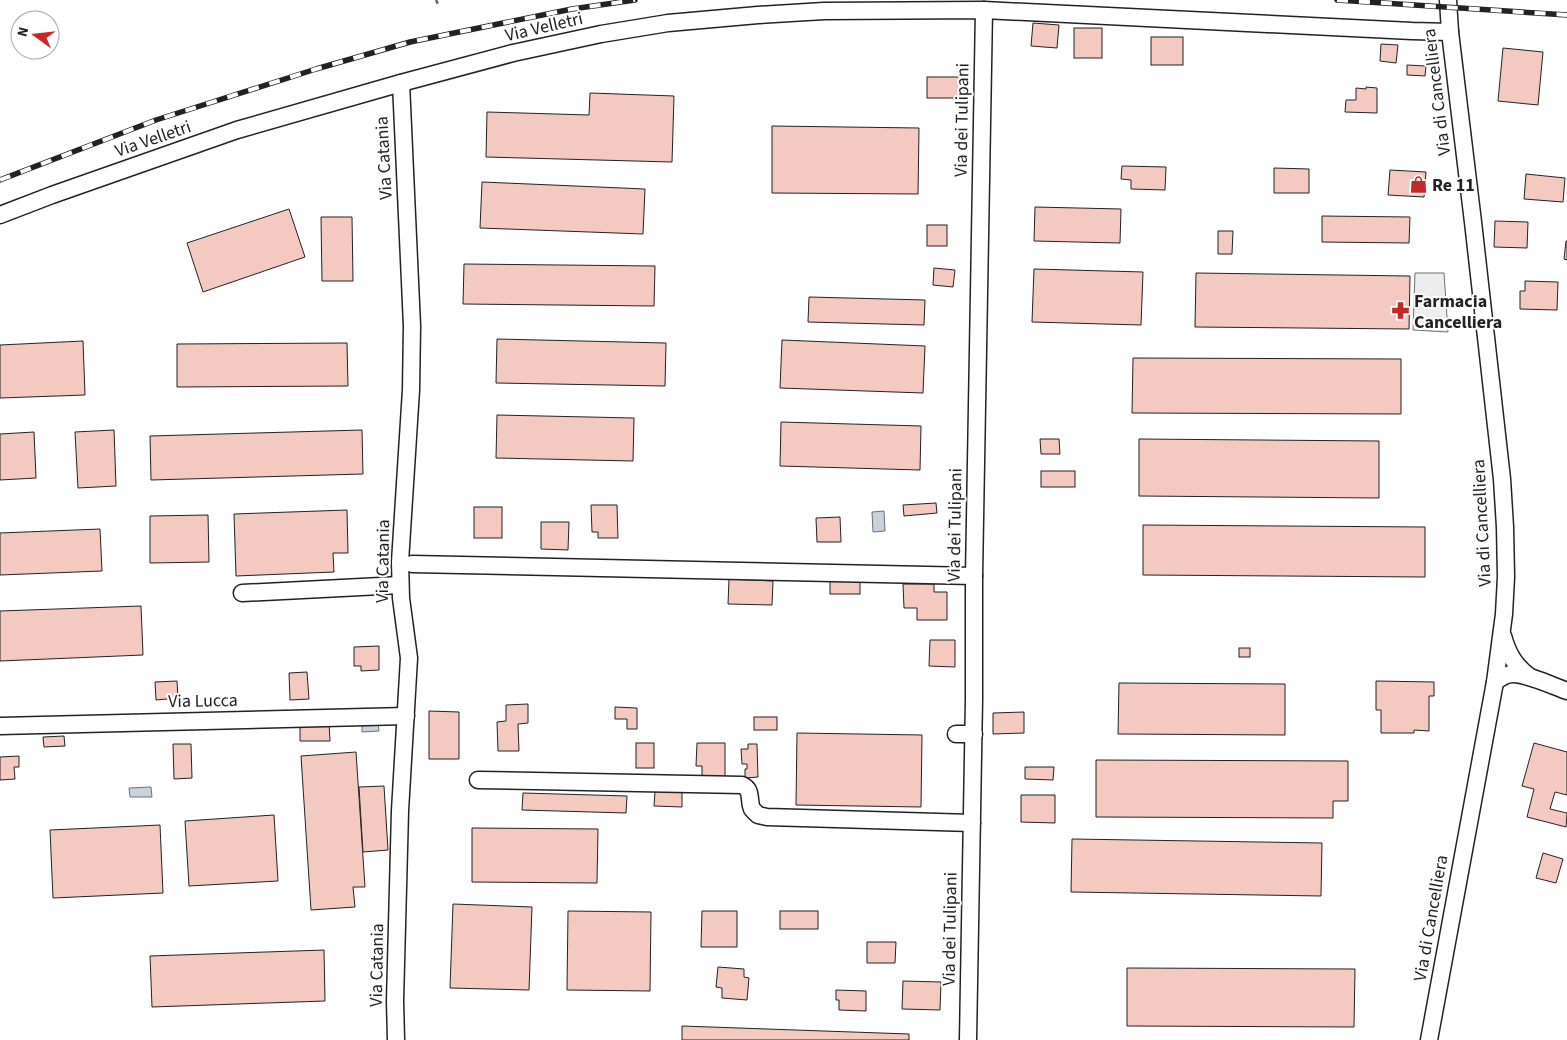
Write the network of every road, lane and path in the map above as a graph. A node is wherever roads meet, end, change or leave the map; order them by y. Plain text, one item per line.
1 (436, 0) edge
2 (1448, 0) edge
3 (438, 4) dead end
4 (984, 10) junction
5 (1450, 32) junction
6 (401, 83) junction
7 (0, 215) edge
8 (412, 564) dead end
9 (974, 576) junction
10 (400, 585) junction
11 (242, 593) dead end
12 (1502, 632) junction
13 (1530, 677) junction
14 (1495, 682) junction
15 (1567, 691) edge
16 (406, 716) junction
17 (0, 726) edge
18 (956, 734) dead end
19 (974, 734) junction
20 (478, 780) dead end
21 (972, 823) junction
22 (396, 1040) edge
23 (968, 1040) edge
24 (1428, 1040) edge

1 - 3 path
2 - 5 street, Via di Cancelliera
4 - 5 street, Via Velletri
4 - 6 street, Via Velletri
4 - 9 street, Via dei Tulipani
5 - 12 street, Via di Cancelliera
6 - 7 street, Via Velletri
6 - 10 street, Via Catania
8 - 9 street
9 - 19 street, Via dei Tulipani
10 - 11 street
10 - 16 street, Via Catania
12 - 13 street
12 - 14 street, Via di Cancelliera
13 - 14 street
13 - 15 street
14 - 24 street, Via di Cancelliera
16 - 17 street, Via Lucca
16 - 22 street, Via Catania
18 - 19 street
19 - 21 street, Via dei Tulipani
20 - 21 street
21 - 23 street, Via dei Tulipani

